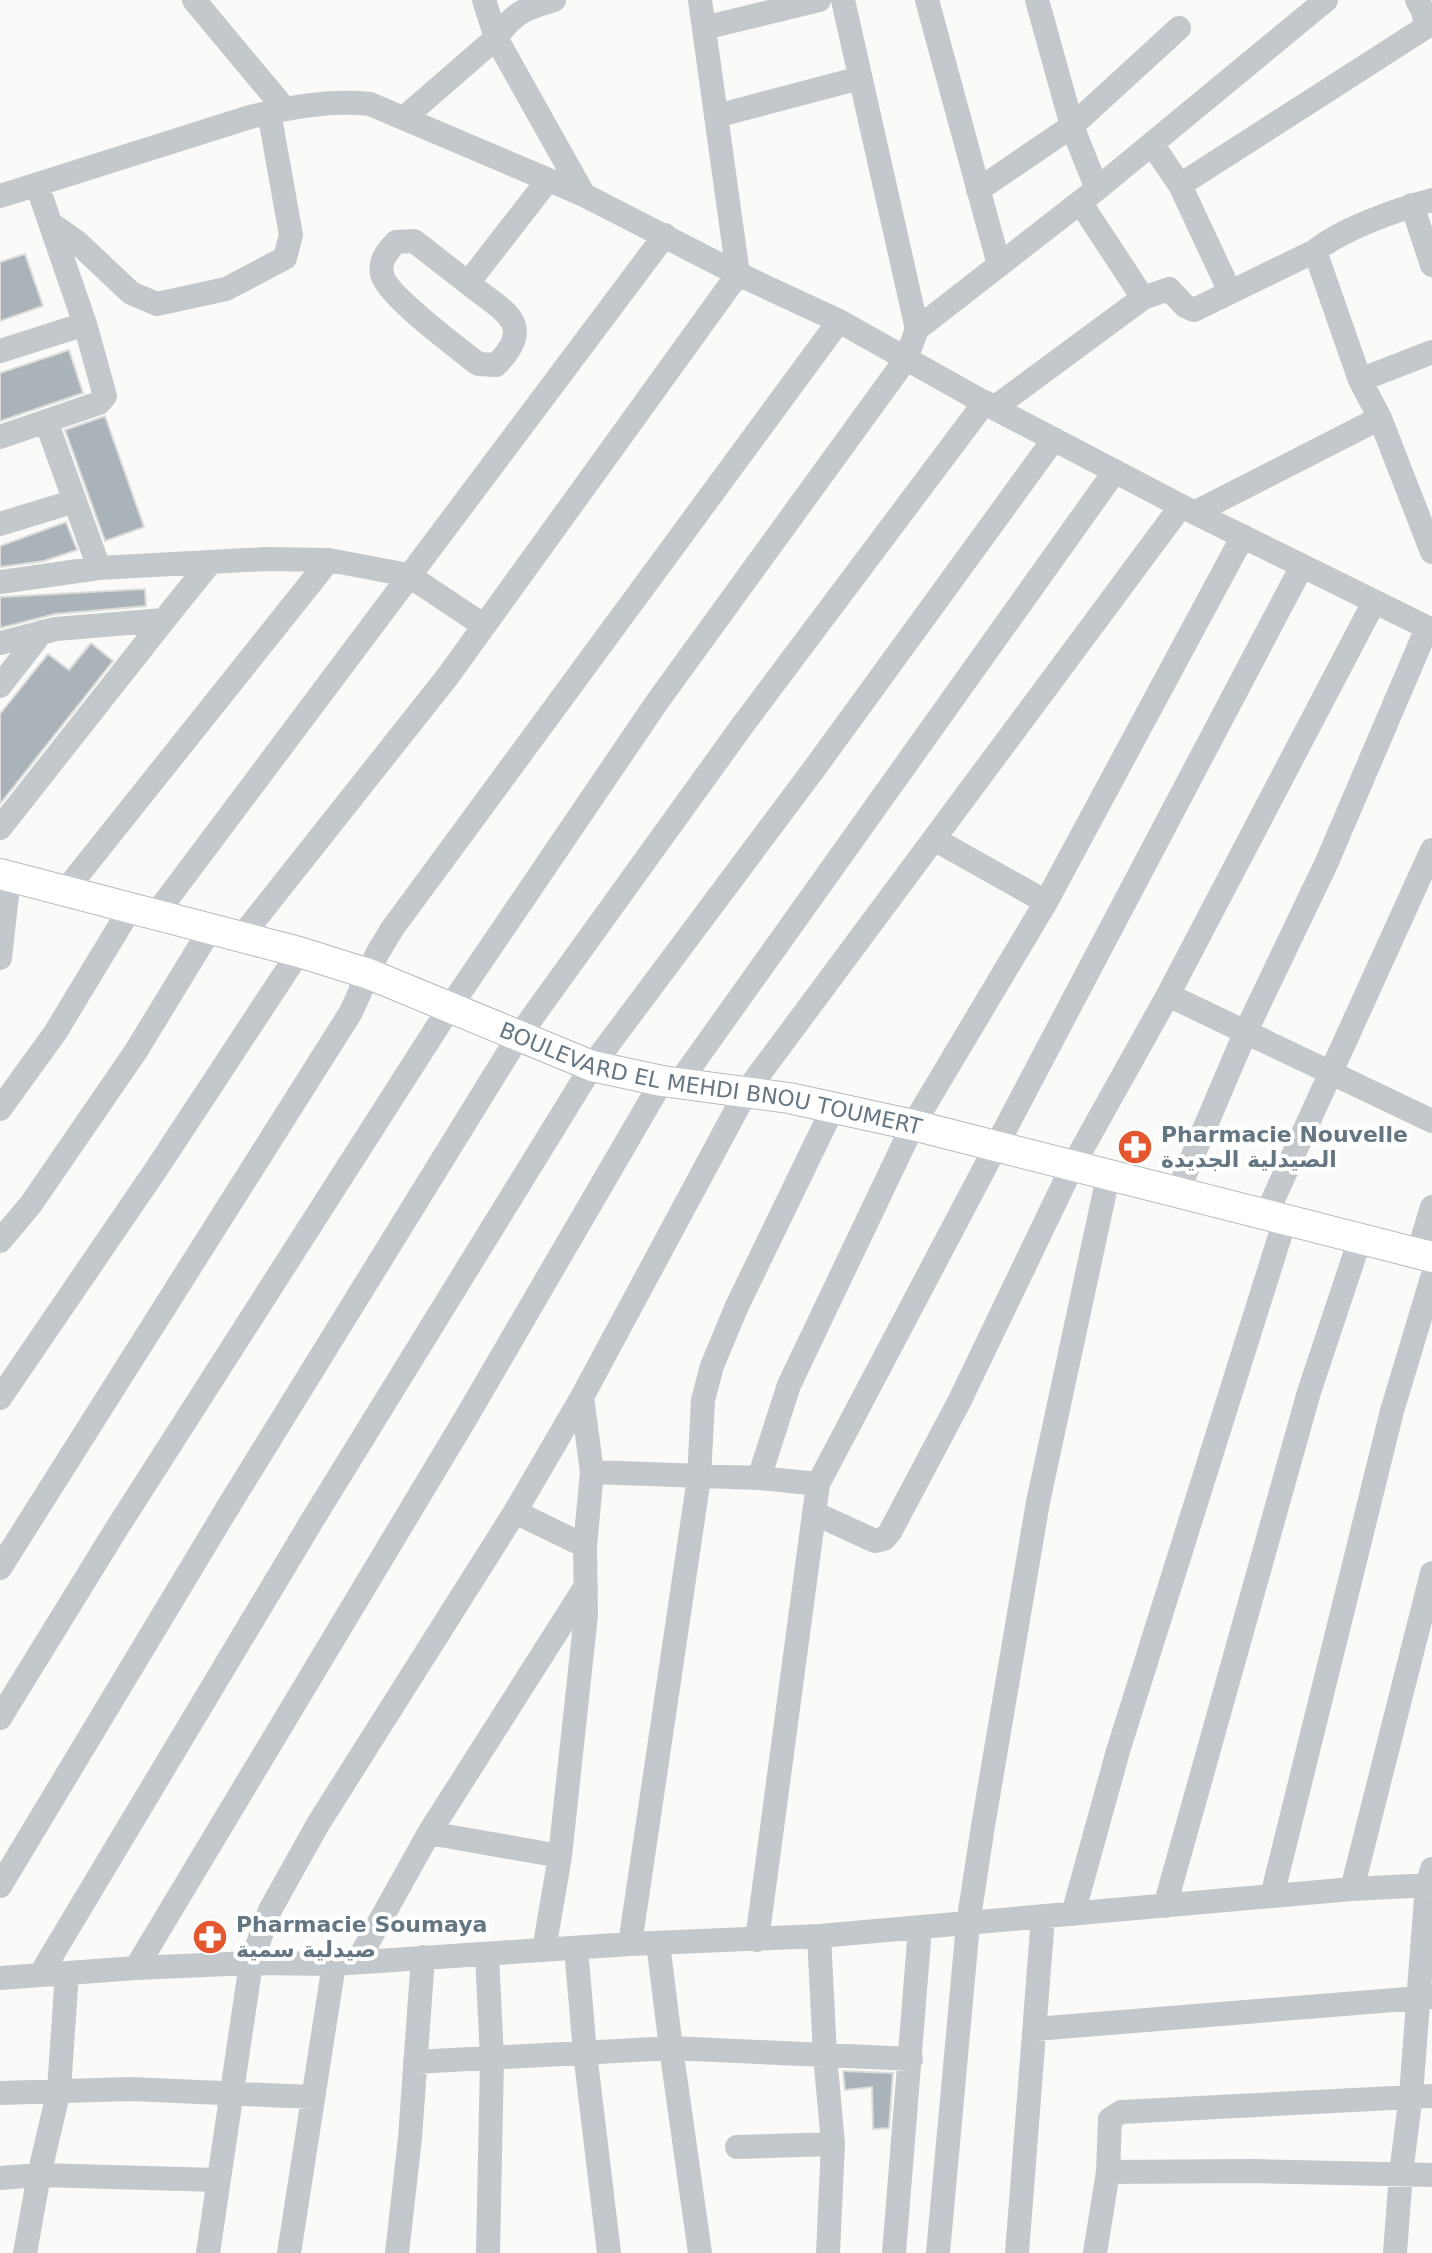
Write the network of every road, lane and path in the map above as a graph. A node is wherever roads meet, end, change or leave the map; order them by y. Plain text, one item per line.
1 (194, 0) edge
2 (484, 0) edge
3 (554, 0) edge
4 (700, 0) edge
5 (819, 0) edge
6 (843, 0) edge
7 (927, 0) edge
8 (1037, 0) edge
9 (1326, 0) edge
10 (1417, 0) edge
11 (704, 28) junction
12 (1179, 28) dead end
13 (496, 38) junction
14 (860, 78) junction
15 (276, 110) junction
16 (716, 116) junction
17 (405, 117) junction
18 (1072, 126) junction
19 (1152, 144) junction
20 (548, 180) junction
21 (37, 185) junction
22 (1180, 185) junction
23 (978, 190) junction
24 (584, 195) junction
25 (0, 196) edge
26 (1088, 196) junction
27 (1422, 202) edge
28 (50, 223) junction
29 (665, 235) junction
30 (1315, 251) junction
31 (999, 265) junction
32 (1432, 265) edge
33 (738, 274) junction
34 (468, 283) junction
35 (1230, 292) junction
36 (1143, 298) junction
37 (839, 321) junction
38 (85, 324) junction
39 (917, 329) junction
40 (0, 351) edge
41 (1432, 352) edge
42 (906, 359) junction
43 (1360, 380) junction
44 (989, 405) junction
45 (1380, 418) junction
46 (46, 421) junction
47 (0, 437) edge
48 (1054, 439) junction
49 (1115, 471) junction
50 (75, 501) junction
51 (1188, 509) junction
52 (0, 524) edge
53 (1243, 536) junction
54 (1432, 552) edge
55 (329, 560) junction
56 (210, 563) junction
57 (1302, 566) junction
58 (99, 568) junction
59 (408, 575) junction
60 (0, 582) edge
61 (1374, 602) junction
62 (164, 620) junction
63 (483, 625) junction
64 (1430, 629) edge
65 (42, 632) junction
66 (0, 643) edge
67 (0, 686) edge
68 (0, 828) edge
69 (934, 839) junction
70 (1432, 850) edge
71 (4, 876) edge
72 (65, 891) junction
73 (1046, 902) junction
74 (143, 912) junction
75 (211, 928) junction
76 (242, 936) junction
77 (299, 952) junction
78 (0, 958) edge
79 (369, 974) junction
80 (1168, 995) junction
81 (450, 1007) junction
82 (1246, 1031) junction
83 (518, 1037) junction
84 (592, 1066) junction
85 (1333, 1072) junction
86 (670, 1082) junction
87 (746, 1092) junction
88 (833, 1108) junction
89 (0, 1109) edge
90 (1432, 1121) edge
91 (913, 1125) junction
92 (994, 1147) junction
93 (1072, 1167) junction
94 (1108, 1177) junction
95 (1177, 1193) junction
96 (1432, 1207) edge
97 (1275, 1218) junction
98 (1360, 1239) junction
99 (0, 1241) edge
100 (1427, 1263) edge
101 (582, 1397) junction
102 (0, 1398) edge
103 (592, 1472) junction
104 (699, 1478) junction
105 (759, 1478) junction
106 (818, 1484) junction
107 (515, 1512) junction
108 (814, 1513) junction
109 (585, 1546) junction
110 (0, 1568) edge
111 (1432, 1573) edge
112 (586, 1586) junction
113 (0, 1718) edge
114 (429, 1833) junction
115 (560, 1856) junction
116 (1430, 1879) edge
117 (0, 1886) edge
118 (1352, 1889) junction
119 (1272, 1896) junction
120 (1165, 1906) junction
121 (1073, 1914) junction
122 (1043, 1917) junction
123 (968, 1924) junction
124 (920, 1928) junction
125 (819, 1936) junction
126 (757, 1940) junction
127 (658, 1943) junction
128 (630, 1944) junction
129 (576, 1948) junction
130 (544, 1950) junction
131 (487, 1955) junction
132 (423, 1957) junction
133 (251, 1963) junction
134 (345, 1963) junction
135 (136, 1968) junction
136 (67, 1973) junction
137 (40, 1975) junction
138 (0, 1978) edge
139 (1425, 1997) edge
140 (1035, 2029) junction
141 (671, 2048) junction
142 (585, 2053) junction
143 (825, 2055) junction
144 (492, 2059) junction
145 (911, 2059) junction
146 (415, 2062) junction
147 (59, 2090) junction
148 (234, 2092) junction
149 (0, 2093) edge
150 (1422, 2096) edge
151 (313, 2097) junction
152 (833, 2144) junction
153 (737, 2147) dead end
154 (1108, 2172) junction
155 (1401, 2173) junction
156 (39, 2175) junction
157 (1432, 2175) edge
158 (0, 2178) edge
159 (218, 2180) junction
160 (25, 2253) edge
161 (208, 2253) edge
162 (289, 2253) edge
163 (397, 2253) edge
164 (488, 2253) edge
165 (609, 2253) edge
166 (700, 2253) edge
167 (828, 2253) edge
168 (894, 2253) edge
169 (938, 2253) edge
170 (1017, 2253) edge
171 (1095, 2253) edge
172 (1395, 2253) edge

1 - 15 street
2 - 13 street
3 - 13 street
4 - 11 street
5 - 11 street
6 - 14 street
7 - 23 street
8 - 18 street
9 - 19 street
10 - 22 street
11 - 16 street
12 - 18 street
13 - 17 street
13 - 24 street
14 - 16 street
14 - 39 street
15 - 17 street
15 - 21 street
15 - 28 street
16 - 33 street
17 - 20 street
18 - 23 street
18 - 26 street
19 - 22 street
19 - 26 street
20 - 24 street
20 - 34 street
21 - 25 street
21 - 28 street
22 - 35 street
23 - 31 street
24 - 29 street
26 - 31 street
26 - 36 street
27 - 30 street
27 - 32 street
28 - 38 street
29 - 33 street
29 - 59 street
30 - 35 street
30 - 43 street
31 - 39 street
33 - 37 street
33 - 63 street
34 - 34 street
35 - 36 street
36 - 44 street
37 - 42 street
37 - 79 street
38 - 40 street
38 - 46 street
39 - 42 street
41 - 43 street
42 - 44 street
42 - 81 street
43 - 45 street
44 - 48 street
44 - 83 street
45 - 51 street
45 - 54 street
46 - 47 street
46 - 50 street
48 - 49 street
48 - 84 street
49 - 51 street
49 - 86 street
50 - 52 street
50 - 58 street
51 - 53 street
51 - 69 street
53 - 57 street
53 - 73 street
55 - 56 street
55 - 59 street
55 - 72 street
56 - 58 street
56 - 62 street
57 - 61 street
57 - 92 street
58 - 60 street
59 - 63 street
59 - 74 street
61 - 64 street
61 - 80 street
62 - 65 street
62 - 68 street
63 - 76 street
64 - 82 street
65 - 66 street
65 - 67 street
69 - 73 street
69 - 87 street
70 - 85 street
71 - 72 main road, BOULEVARD EL MEHDI BNOU TOUMERT
71 - 78 street
72 - 74 main road, BOULEVARD EL MEHDI BNOU TOUMERT
73 - 91 street
74 - 75 main road, BOULEVARD EL MEHDI BNOU TOUMERT
74 - 89 street
75 - 76 main road, BOULEVARD EL MEHDI BNOU TOUMERT
75 - 99 street
76 - 77 main road, BOULEVARD EL MEHDI BNOU TOUMERT
77 - 79 main road, BOULEVARD EL MEHDI BNOU TOUMERT
77 - 102 street
79 - 81 main road, BOULEVARD EL MEHDI BNOU TOUMERT
79 - 110 street
80 - 82 street
80 - 93 street
81 - 83 main road, BOULEVARD EL MEHDI BNOU TOUMERT
81 - 113 street
82 - 85 street
82 - 95 street
83 - 84 main road, BOULEVARD EL MEHDI BNOU TOUMERT
83 - 117 street
84 - 86 main road, BOULEVARD EL MEHDI BNOU TOUMERT
84 - 137 street
85 - 90 street
85 - 97 street
86 - 87 main road, BOULEVARD EL MEHDI BNOU TOUMERT
86 - 135 street
87 - 88 main road, BOULEVARD EL MEHDI BNOU TOUMERT
87 - 101 street
88 - 91 main road, BOULEVARD EL MEHDI BNOU TOUMERT
88 - 104 street
91 - 92 main road, BOULEVARD EL MEHDI BNOU TOUMERT
91 - 105 street
92 - 93 main road, BOULEVARD EL MEHDI BNOU TOUMERT
92 - 106 street
93 - 94 main road, BOULEVARD EL MEHDI BNOU TOUMERT
93 - 108 street
94 - 95 main road, BOULEVARD EL MEHDI BNOU TOUMERT
94 - 123 street
95 - 97 main road, BOULEVARD EL MEHDI BNOU TOUMERT
96 - 100 street
97 - 98 main road, BOULEVARD EL MEHDI BNOU TOUMERT
97 - 121 street
98 - 100 main road, BOULEVARD EL MEHDI BNOU TOUMERT
98 - 120 street
100 - 119 street
101 - 103 street
101 - 107 street
103 - 104 street
103 - 109 street
104 - 105 street
104 - 128 street
105 - 106 street
106 - 108 street
107 - 109 street
107 - 133 street
108 - 126 street
109 - 112 street
111 - 118 street
112 - 114 street
112 - 115 street
114 - 115 street
114 - 134 street
115 - 130 street
116 - 118 street
116 - 139 street
118 - 119 street
119 - 120 street
120 - 121 street
121 - 122 street
122 - 123 street
122 - 140 street
123 - 124 street
123 - 169 street
124 - 125 street
124 - 145 street
125 - 126 street
125 - 143 street
126 - 127 street
127 - 128 street
127 - 141 street
128 - 129 street
129 - 130 street
129 - 142 street
130 - 131 street
131 - 132 street
131 - 144 street
132 - 134 street
132 - 146 street
133 - 134 street
133 - 135 street
133 - 148 street
134 - 151 street
135 - 136 street
136 - 137 street
136 - 147 street
137 - 138 street
139 - 140 street
139 - 150 street
140 - 170 street
141 - 142 street
141 - 143 street
141 - 166 street
142 - 144 street
142 - 165 street
143 - 145 street
143 - 152 street
144 - 146 street
144 - 164 street
145 - 168 street
146 - 163 street
147 - 148 street
147 - 149 street
147 - 156 street
148 - 151 street
148 - 159 street
150 - 154 street
150 - 155 street
151 - 162 street
152 - 153 street
152 - 167 street
154 - 155 street
154 - 171 street
155 - 157 street
155 - 172 street
156 - 158 street
156 - 159 street
156 - 160 street
159 - 161 street

